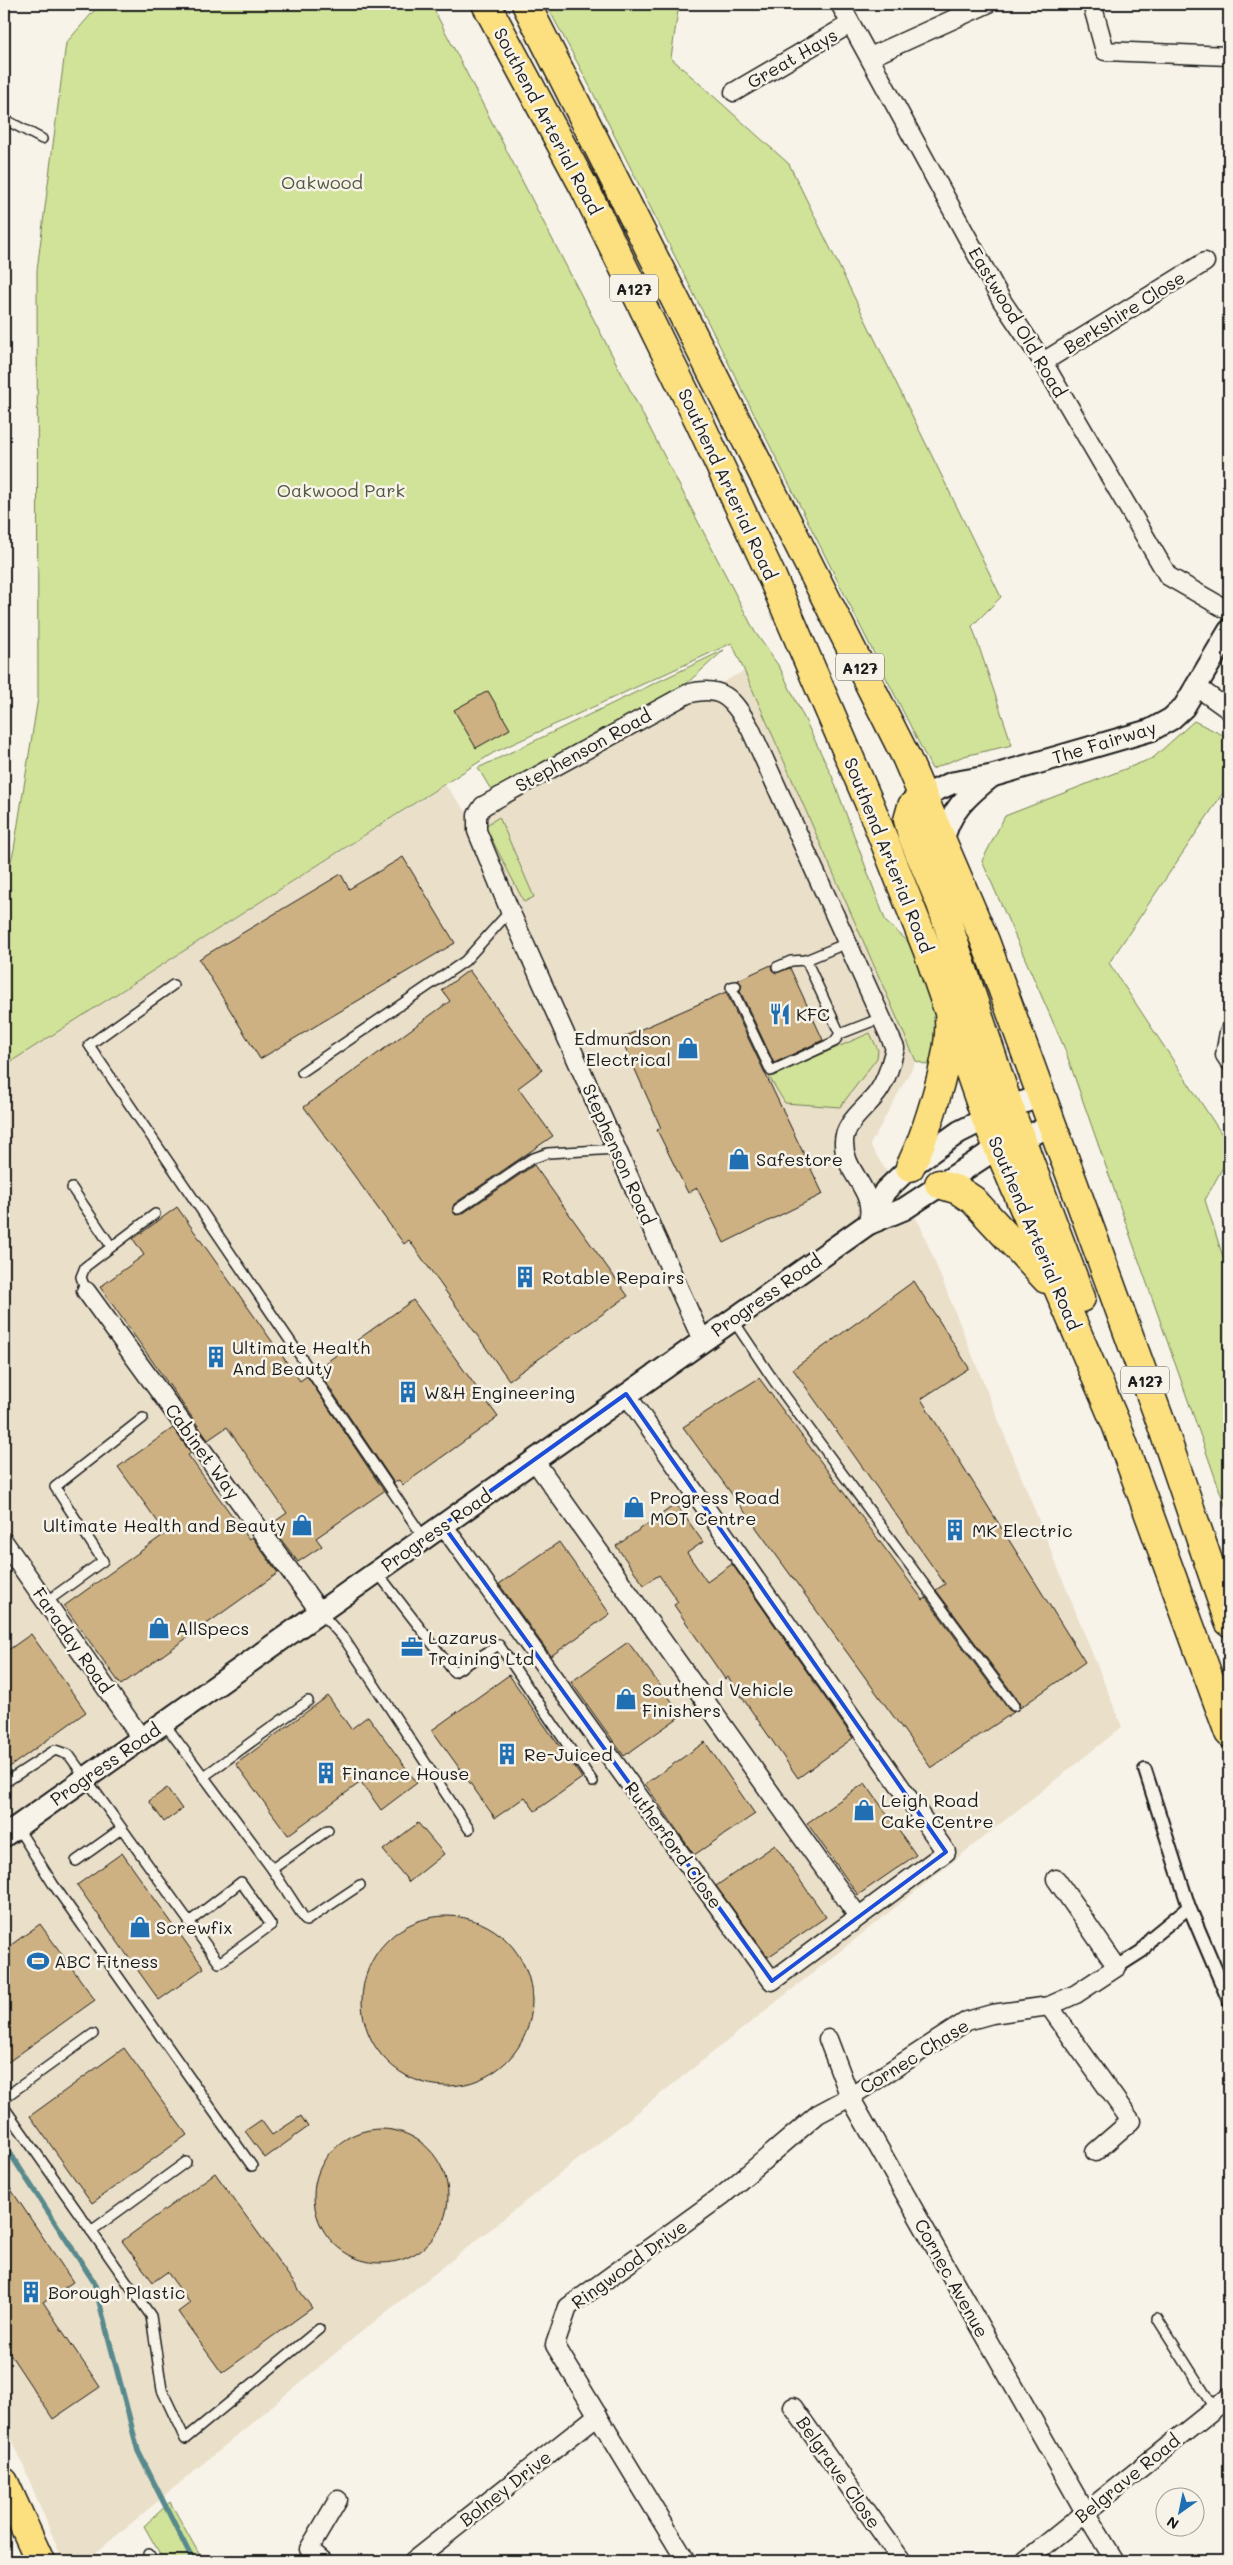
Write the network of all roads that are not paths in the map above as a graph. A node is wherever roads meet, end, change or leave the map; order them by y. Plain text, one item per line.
1 (486, 4) edge
2 (526, 4) edge
3 (840, 4) edge
4 (987, 4) edge
5 (1092, 4) edge
6 (850, 24) junction
7 (1229, 56) edge
8 (870, 57) junction
9 (734, 92) dead end
10 (4, 119) edge
11 (42, 139) dead end
12 (1205, 262) dead end
13 (1043, 362) junction
14 (1229, 611) edge
15 (1229, 631) edge
16 (1197, 687) junction
17 (1229, 710) edge
18 (992, 776) junction
19 (922, 796) junction
20 (943, 844) junction
21 (510, 911) junction
22 (847, 944) junction
23 (806, 960) junction
24 (777, 967) dead end
25 (173, 985) dead end
26 (736, 986) dead end
27 (948, 1006) junction
28 (881, 1018) junction
29 (1229, 1032) edge
30 (840, 1034) junction
31 (1229, 1061) edge
32 (302, 1072) dead end
33 (1015, 1106) junction
34 (1052, 1126) junction
35 (1009, 1143) junction
36 (617, 1149) junction
37 (901, 1174) junction
38 (856, 1178) junction
39 (939, 1184) junction
40 (72, 1188) dead end
41 (458, 1209) dead end
42 (155, 1214) dead end
43 (868, 1224) junction
44 (111, 1246) junction
45 (86, 1291) joint
46 (1063, 1299) junction
47 (733, 1319) junction
48 (702, 1340) junction
49 (626, 1394) junction
50 (143, 1418) dead end
51 (1116, 1424) junction
52 (534, 1460) junction
53 (443, 1525) junction
54 (424, 1538) junction
55 (4, 1542) edge
56 (376, 1572) junction
57 (46, 1602) junction
58 (320, 1612) junction
59 (1229, 1622) edge
60 (308, 1701) dead end
61 (1014, 1706) dead end
62 (164, 1722) junction
63 (1229, 1733) edge
64 (141, 1738) junction
65 (1145, 1770) dead end
66 (204, 1777) junction
67 (84, 1778) junction
68 (593, 1782) dead end
69 (4, 1783) edge
70 (8, 1829) edge
71 (121, 1829) junction
72 (469, 1829) dead end
73 (328, 1830) dead end
74 (76, 1861) dead end
75 (272, 1869) junction
76 (1056, 1879) dead end
77 (360, 1885) dead end
78 (1189, 1907) junction
79 (858, 1916) junction
80 (189, 1922) junction
81 (1117, 1967) junction
82 (1229, 2001) edge
83 (1050, 2006) junction
84 (93, 2034) dead end
85 (828, 2040) dead end
86 (850, 2097) junction
87 (4, 2098) edge
88 (4, 2107) edge
89 (1094, 2152) dead end
90 (186, 2162) dead end
91 (252, 2166) dead end
92 (91, 2231) junction
93 (1157, 2318) dead end
94 (318, 2330) dead end
95 (1229, 2396) edge
96 (793, 2407) dead end
97 (1214, 2408) junction
98 (598, 2415) junction
99 (4, 2482) edge
100 (338, 2500) dead end
101 (1084, 2512) junction
102 (40, 2561) edge
103 (323, 2561) edge
104 (413, 2561) edge
105 (686, 2561) edge
106 (902, 2561) edge
107 (1025, 2561) edge
108 (1115, 2561) edge

1 - 27 main road, Southend Arterial Road / A127
2 - 19 main road, Southend Arterial Road / A127
3 - 6 street, Eastwood Old Road
4 - 8 street
5 - 7 street
6 - 8 street, Eastwood Old Road
6 - 9 street, Great Hays
8 - 13 street, Eastwood Old Road
10 - 11 lane
12 - 13 street, Berkshire Close
13 - 14 street, Eastwood Old Road
15 - 16 street, The Fairway
16 - 17 street
16 - 18 street, The Fairway
18 - 19 street, The Fairway
18 - 20 street, The Fairway
19 - 20 main road, Southend Arterial Road / A127
19 - 33 main road
20 - 33 main road, Southend Arterial Road / A127
21 - 22 street, Stephenson Road
21 - 32 lane
21 - 36 street, Stephenson Road
22 - 23 lane
22 - 28 street, Stephenson Road
23 - 24 lane
23 - 30 lane
25 - 54 lane
26 - 30 lane
27 - 33 main road, Southend Arterial Road / A127
27 - 37 main road
28 - 30 lane
28 - 38 street, Stephenson Road
29 - 31 street
33 - 34 main road, Southend Arterial Road / A127
33 - 35 main road
33 - 37 street, Progress Road
34 - 35 street, Progress Road
34 - 59 main road, Southend Arterial Road / A127
35 - 39 street, Progress Road
35 - 46 main road, Southend Arterial Road / A127
35 - 51 main road
36 - 41 lane
36 - 48 street, Stephenson Road
37 - 38 street
37 - 43 street, Progress Road
38 - 43 street, Stephenson Road
39 - 43 street, Progress Road
39 - 46 main road
40 - 44 lane
42 - 44 lane
43 - 47 street, Progress Road
44 - 45 lane
45 - 58 street, Cabinet Way
46 - 51 main road, Southend Arterial Road / A127
47 - 48 street, Progress Road
47 - 61 lane
48 - 49 street, Progress Road
49 - 52 street, Progress Road
49 - 79 street, Rutherford Close
50 - 57 lane
51 - 63 main road, Southend Arterial Road / A127
52 - 53 street, Progress Road
52 - 79 street
53 - 54 street, Progress Road
53 - 79 street, Rutherford Close
54 - 56 street, Progress Road
55 - 57 street, Faraday Road
56 - 58 street, Progress Road
56 - 68 lane
57 - 64 street, Faraday Road
58 - 62 street, Progress Road
58 - 72 lane
60 - 66 lane
62 - 64 street, Progress Road
62 - 66 lane
64 - 67 street, Progress Road
65 - 78 street
66 - 75 lane
67 - 69 lane
67 - 70 street, Progress Road
67 - 71 lane
70 - 91 lane
71 - 74 lane
71 - 80 lane
73 - 75 lane
75 - 77 lane
76 - 81 street
78 - 81 street, Cornec Chase
78 - 82 street
80 - 80 lane
81 - 83 street, Cornec Chase
83 - 86 street, Cornec Chase
83 - 89 street
84 - 87 lane
85 - 86 street, Cornec Avenue
86 - 98 street, Ringwood Drive
86 - 101 street, Cornec Avenue
88 - 92 lane
90 - 92 lane
92 - 94 lane
93 - 97 lane
95 - 97 street, Belgrave Road
96 - 106 street, Belgrave Close
97 - 101 street, Belgrave Road
98 - 104 street, Bolney Drive
98 - 105 street, Ringwood Drive
99 - 102 main road
100 - 103 street
101 - 107 street, Belgrave Road
101 - 108 street, Cornec Avenue

